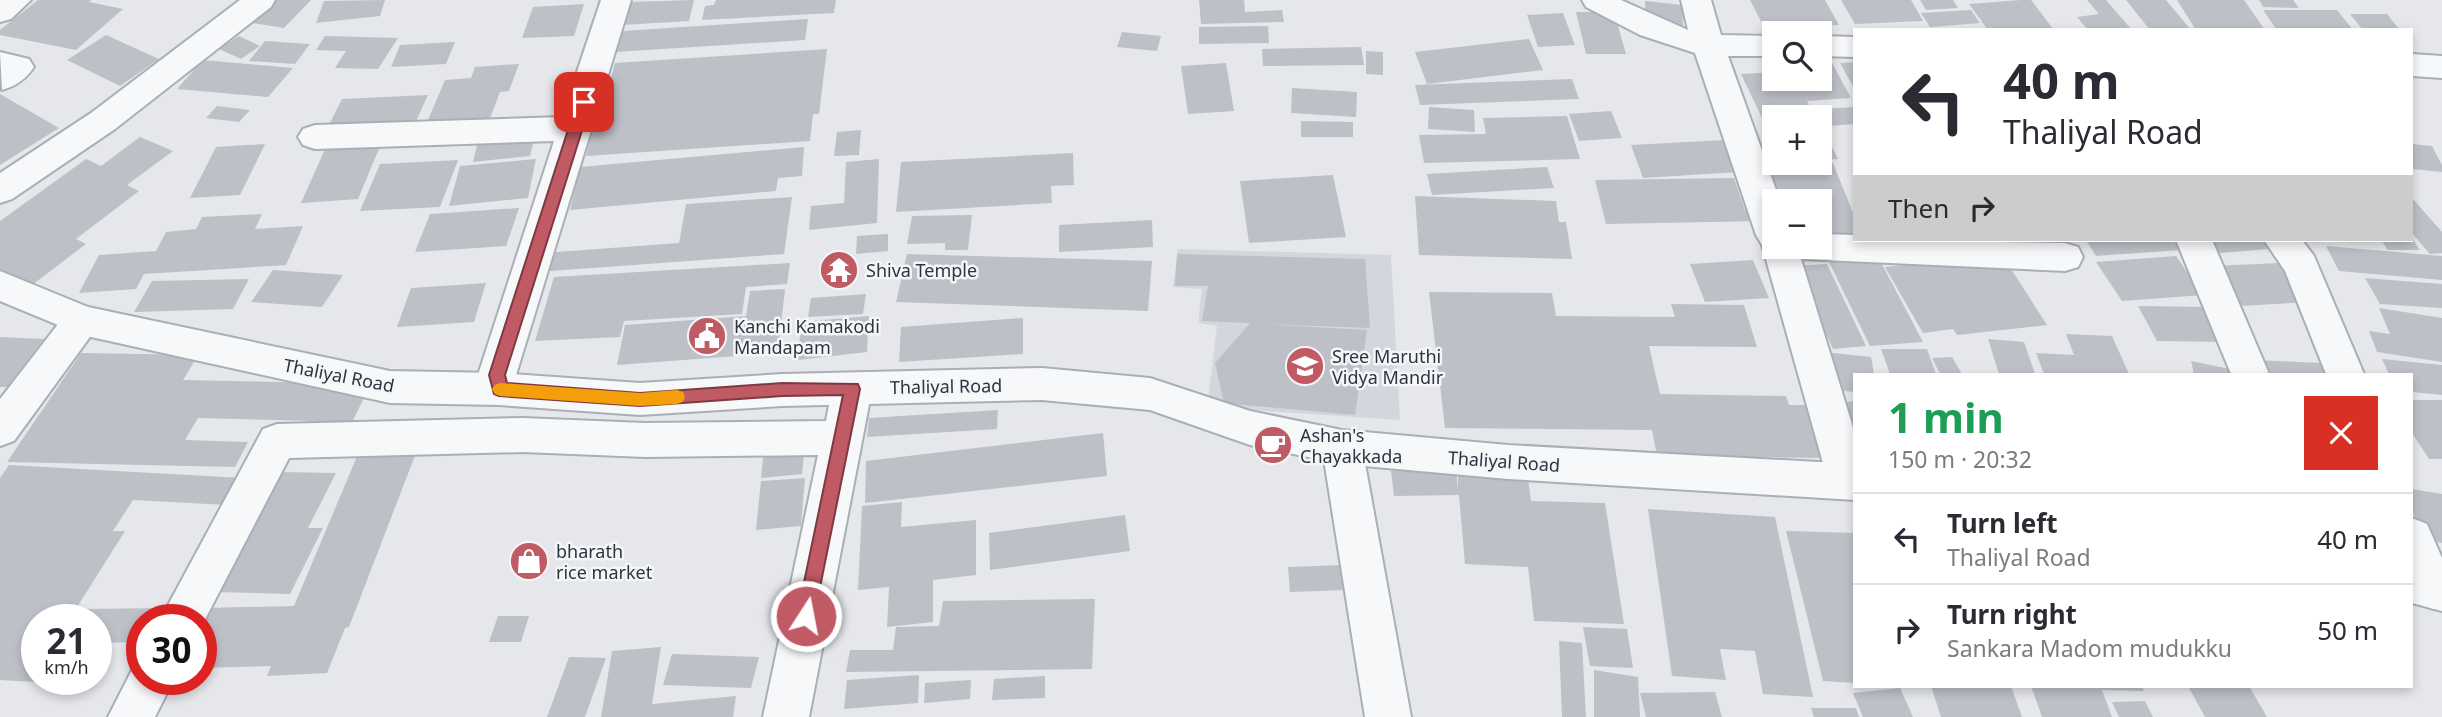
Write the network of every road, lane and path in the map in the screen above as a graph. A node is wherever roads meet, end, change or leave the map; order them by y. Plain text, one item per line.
1 (16, 0) edge
2 (260, 0) edge
3 (616, 0) edge
4 (1597, 0) edge
5 (1696, 0) edge
6 (0, 12) edge
7 (1708, 45) junction
8 (1762, 46) edge
9 (1832, 46) edge
10 (1853, 47) edge
11 (2413, 65) edge
12 (2442, 67) edge
13 (576, 128) junction
14 (315, 137) dead end
15 (0, 190) edge
16 (1762, 200) edge
17 (2195, 242) edge
18 (2284, 242) edge
19 (1965, 246) edge
20 (1832, 247) edge
21 (2065, 257) dead end
22 (1783, 259) edge
23 (0, 285) edge
24 (82, 320) junction
25 (2250, 373) edge
26 (2345, 373) edge
27 (499, 389) junction
28 (852, 389) junction
29 (0, 429) edge
30 (842, 438) junction
31 (1342, 447) junction
32 (1852, 481) edge
33 (2413, 540) edge
34 (2429, 588) edge
35 (190, 604) edge
36 (143, 695) edge
37 (131, 717) edge
38 (786, 717) edge
39 (1388, 717) edge

1 - 6 street
2 - 15 street
3 - 13 street
4 - 7 street
5 - 7 street
7 - 8 street
7 - 16 street
9 - 10 street
11 - 12 street
13 - 14 street
13 - 27 street
17 - 25 street
18 - 26 street
19 - 20 street
19 - 21 street
22 - 32 street
23 - 24 street, Thaliyal Road
24 - 27 street, Thaliyal Road
24 - 29 street
27 - 28 street, Thaliyal Road
28 - 30 street
28 - 31 street, Thaliyal Road
30 - 35 street
30 - 38 street
31 - 32 street, Thaliyal Road
31 - 39 street
33 - 34 street
36 - 37 street

